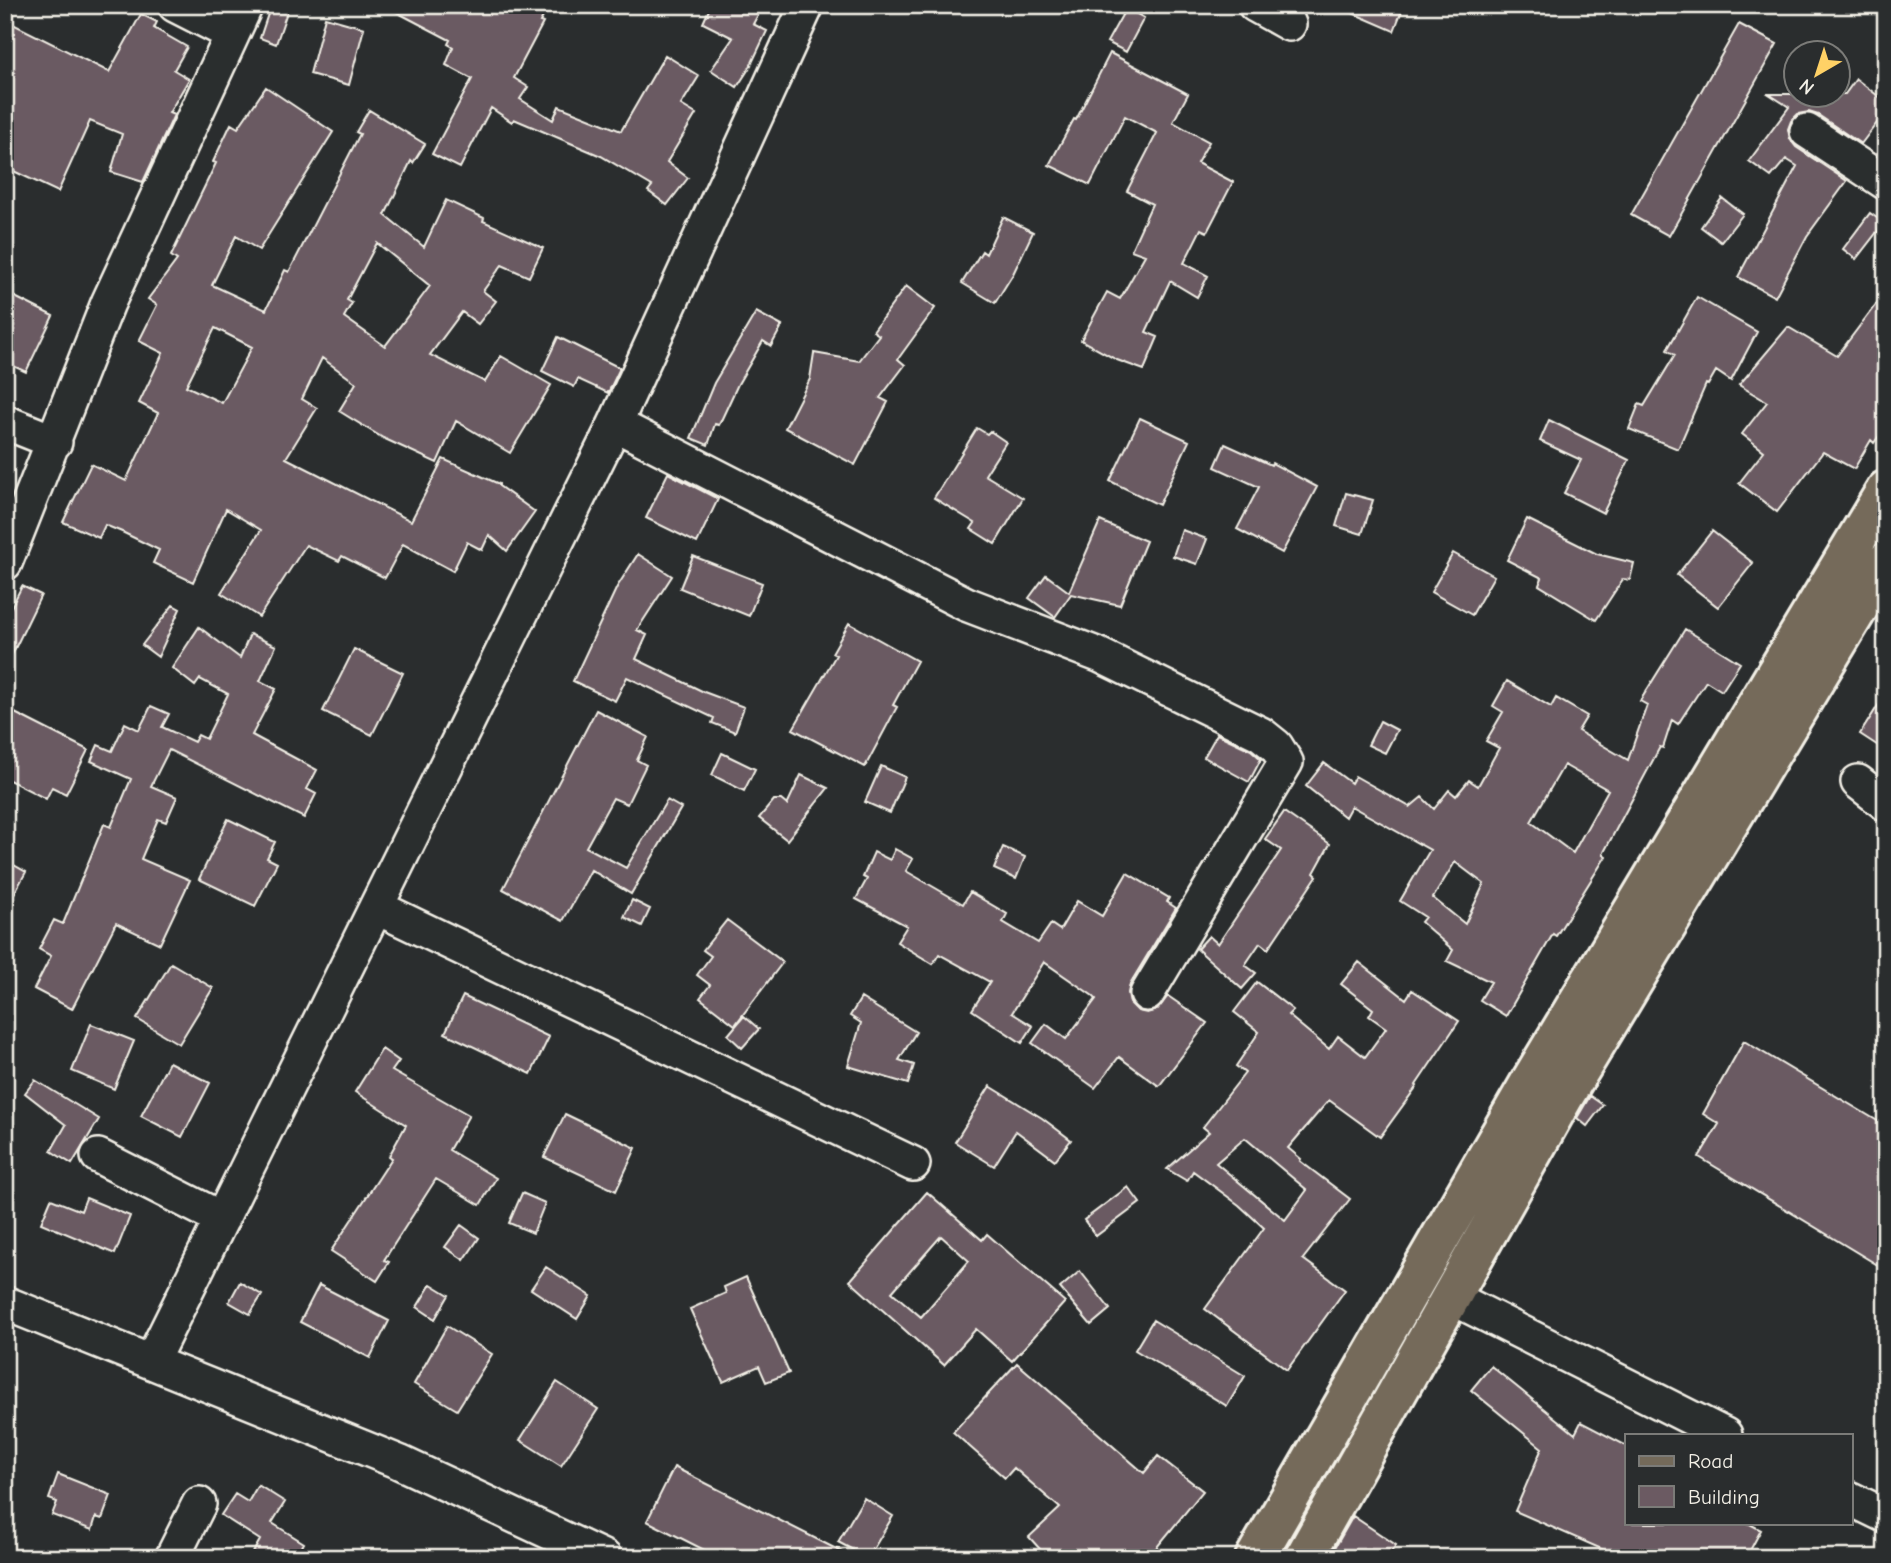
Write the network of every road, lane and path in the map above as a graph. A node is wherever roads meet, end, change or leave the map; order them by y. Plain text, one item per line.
1 (175, 5) edge
2 (807, 5) edge
3 (1255, 5) edge
4 (239, 20) edge
5 (1289, 24) dead end
6 (1807, 131) dead end
7 (1886, 183) edge
8 (5, 422) edge
9 (615, 424) junction
10 (55, 442) junction
11 (1886, 490) edge
12 (1886, 562) edge
13 (5, 563) edge
14 (1858, 782) dead end
15 (1886, 804) edge
16 (376, 906) junction
17 (1625, 960) junction
18 (1147, 994) dead end
19 (98, 1156) dead end
20 (913, 1164) dead end
21 (222, 1219) junction
22 (1451, 1297) junction
23 (5, 1303) edge
24 (151, 1362) junction
25 (1723, 1434) edge
26 (1853, 1500) edge
27 (199, 1504) dead end
28 (1886, 1516) edge
29 (172, 1558) edge
30 (606, 1558) edge
31 (1255, 1558) edge
32 (1304, 1558) edge

1 - 4 street
2 - 9 street
3 - 5 street
4 - 10 street
6 - 7 street
8 - 10 street
9 - 16 street
9 - 18 street
10 - 13 street
11 - 17 main road
12 - 17 main road
14 - 15 street
16 - 20 street
16 - 21 street
17 - 22 main road
17 - 31 main road
19 - 21 street
21 - 24 street
22 - 25 street
22 - 32 main road
23 - 24 street
24 - 30 street
26 - 28 street
27 - 29 street

